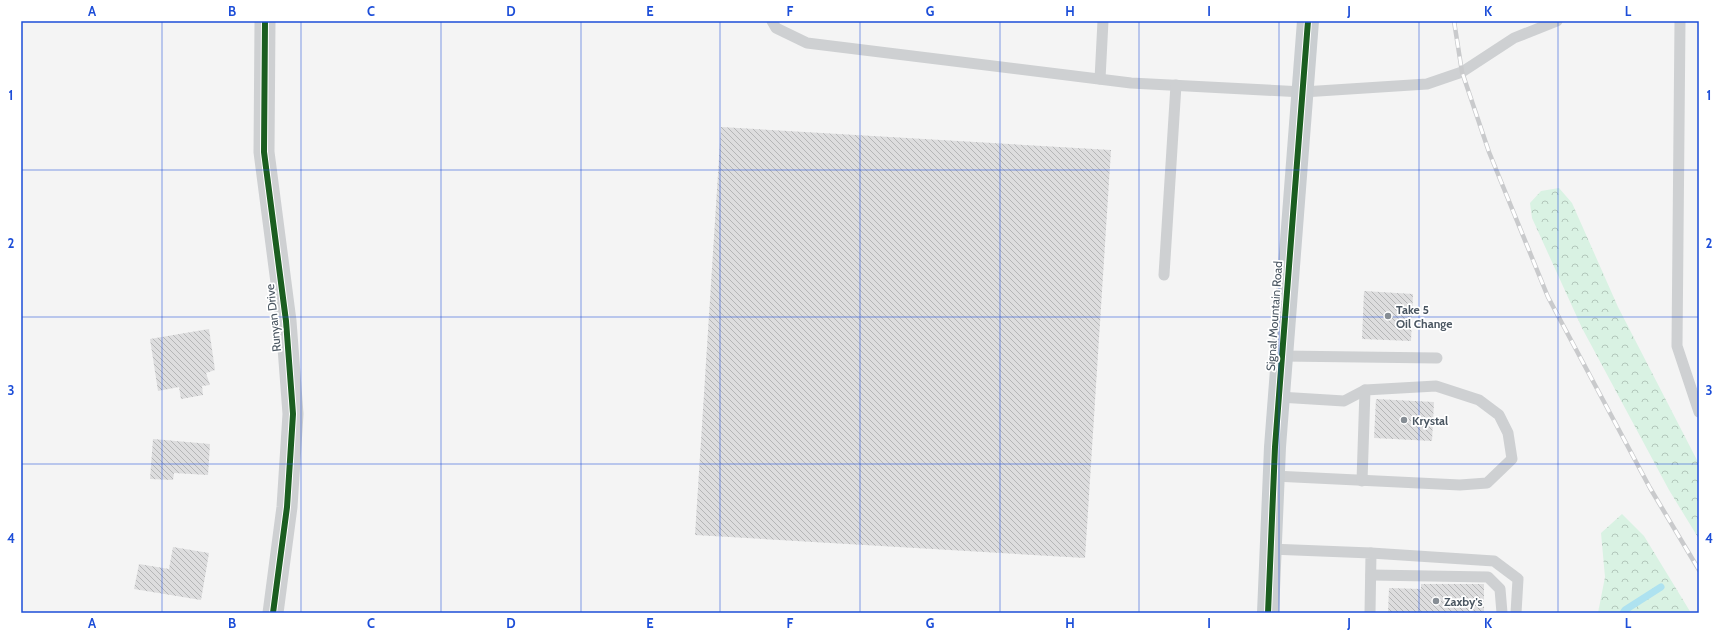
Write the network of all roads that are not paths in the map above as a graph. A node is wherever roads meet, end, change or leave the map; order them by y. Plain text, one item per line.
1 (265, 21) edge
2 (772, 21) edge
3 (1103, 21) edge
4 (1308, 21) edge
5 (1557, 21) edge
6 (1680, 21) edge
7 (1100, 79) junction
8 (1176, 85) junction
9 (1303, 92) junction
10 (1164, 275) dead end
11 (1282, 356) junction
12 (1437, 358) dead end
13 (1365, 390) junction
14 (1279, 397) junction
15 (1699, 412) edge
16 (1274, 476) junction
17 (1362, 481) junction
18 (1270, 549) junction
19 (1371, 553) junction
20 (1371, 575) junction
21 (274, 613) edge
22 (1268, 613) edge
23 (1370, 613) edge
24 (1502, 613) edge
25 (1516, 613) edge

1 - 21 street, Runyan Drive
2 - 7 lane
3 - 7 lane
4 - 9 main road, Signal Mountain Road
5 - 9 lane
6 - 15 lane
7 - 8 lane
8 - 9 lane
8 - 10 lane
9 - 11 main road, Signal Mountain Road
11 - 12 lane
11 - 14 main road, Signal Mountain Road
13 - 14 lane
13 - 17 lane
13 - 17 lane
14 - 16 main road, Signal Mountain Road
16 - 17 lane
16 - 18 main road, Signal Mountain Road
18 - 19 lane
18 - 22 main road, Signal Mountain Road
19 - 20 lane
19 - 25 lane
20 - 23 lane
20 - 24 lane

